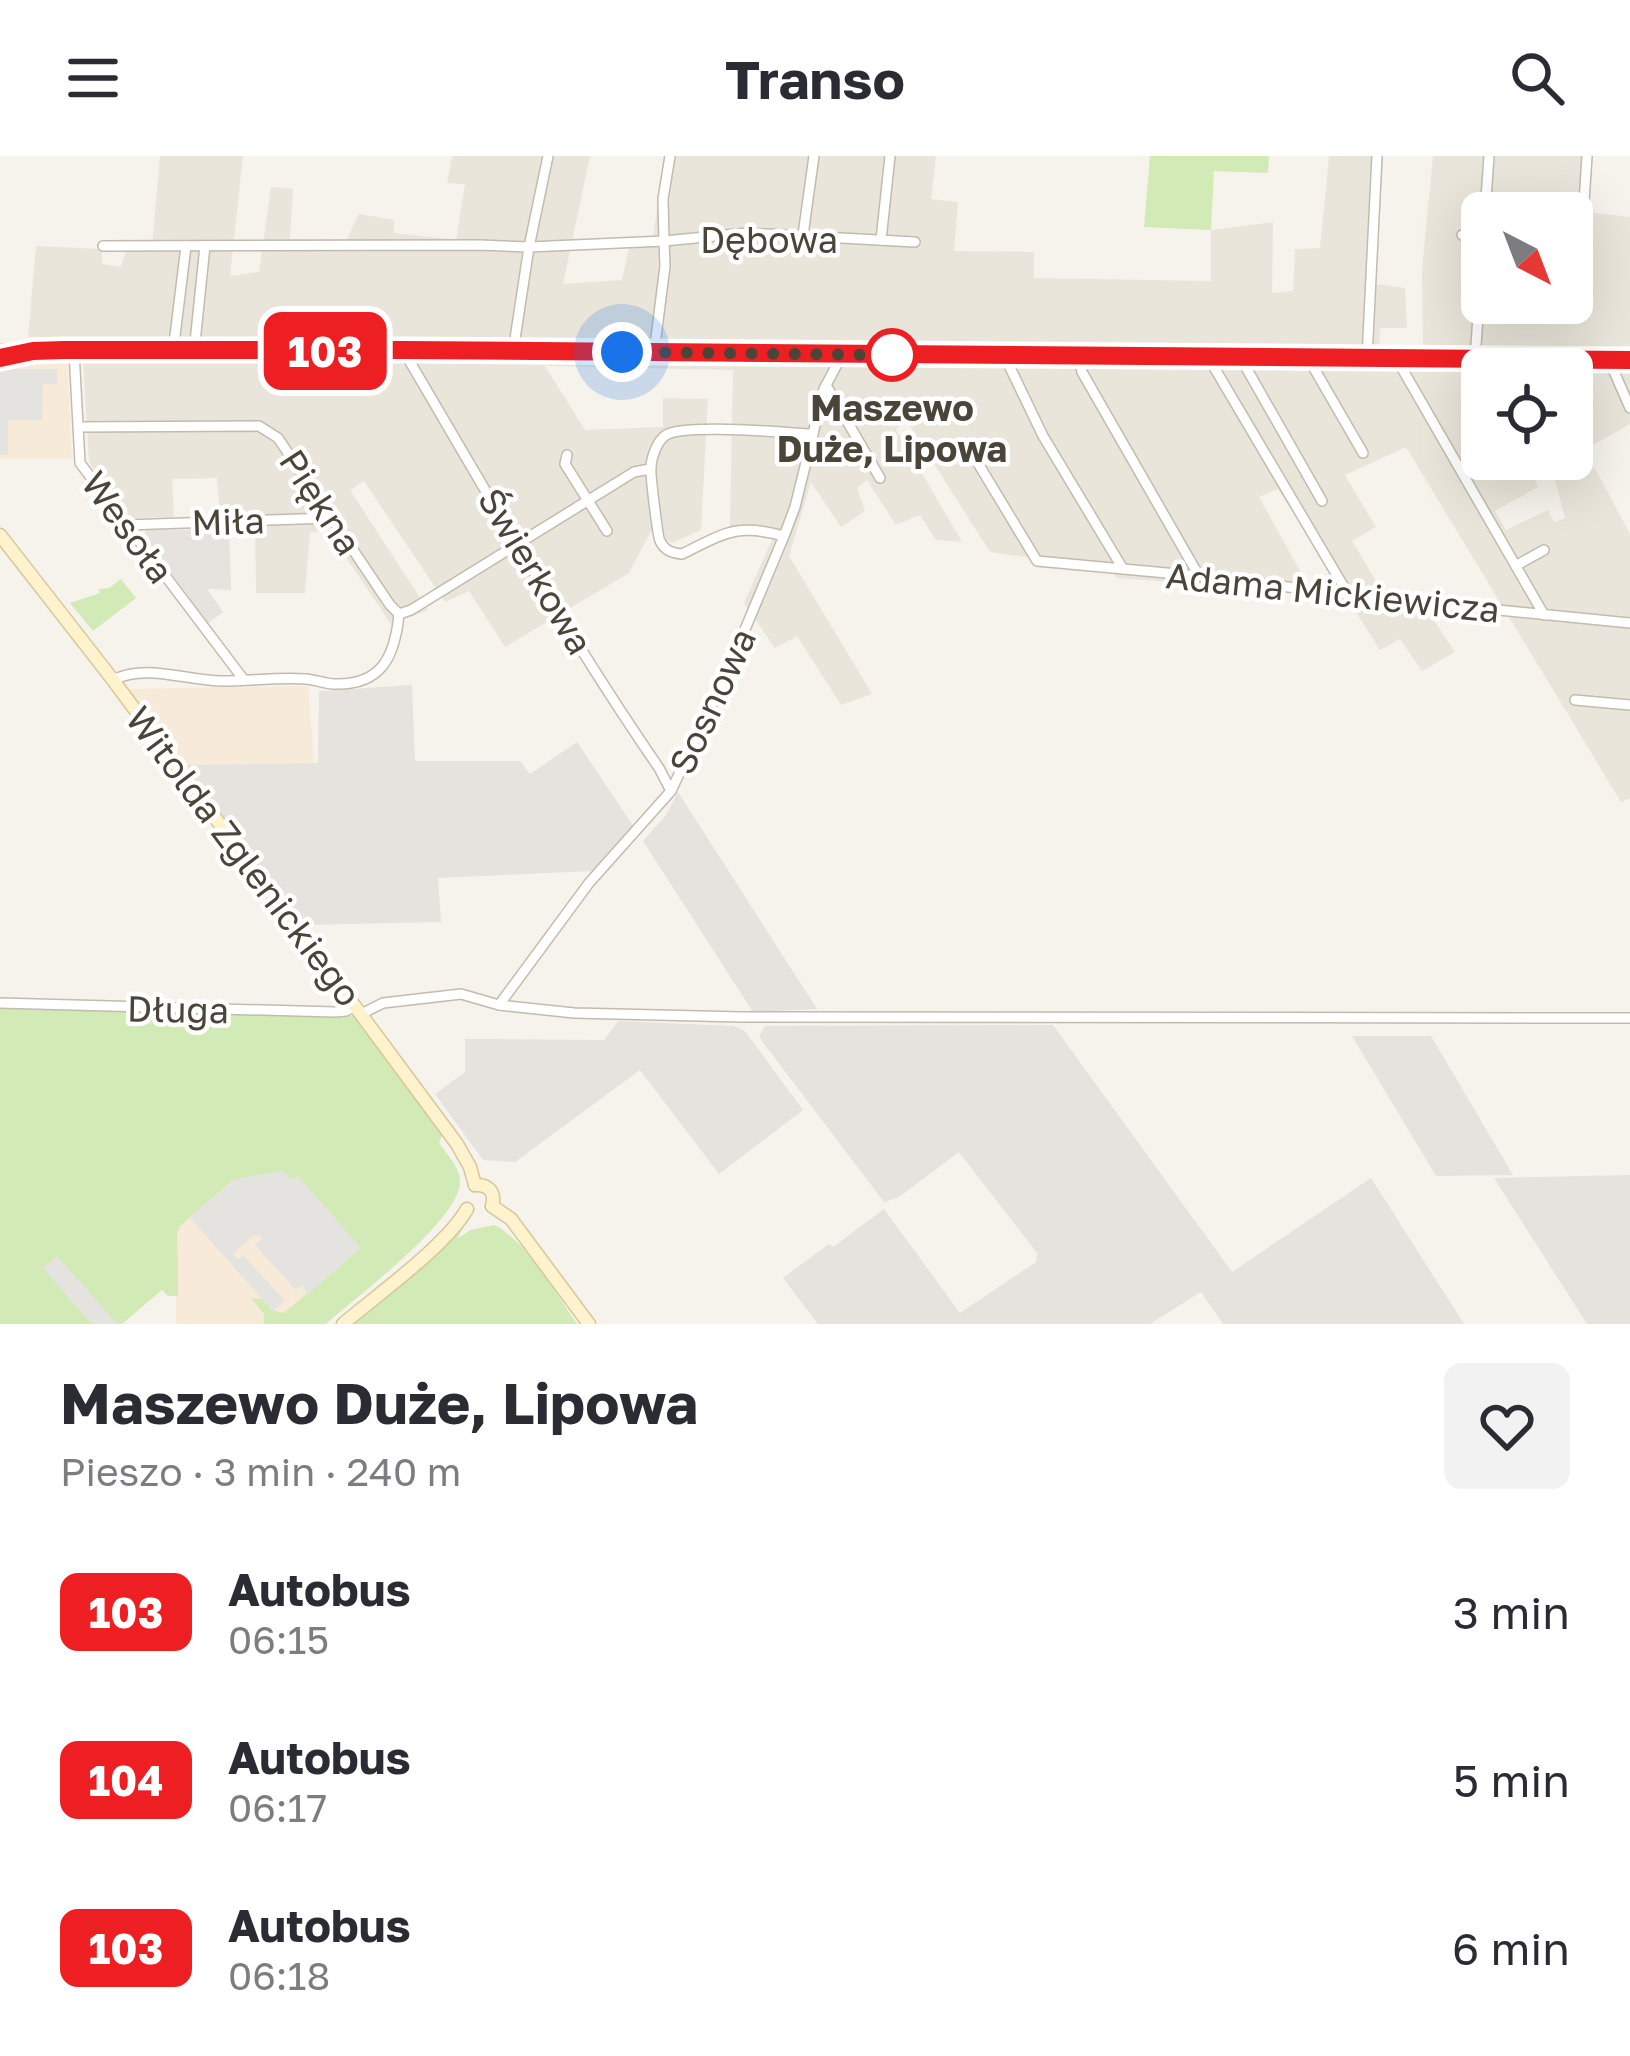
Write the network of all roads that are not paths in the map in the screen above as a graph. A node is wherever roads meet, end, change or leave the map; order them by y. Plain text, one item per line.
1 (548, 156) edge
2 (670, 156) edge
3 (814, 156) edge
4 (890, 156) edge
5 (1377, 156) edge
6 (1489, 156) edge
7 (1587, 156) edge
8 (1486, 192) edge
9 (1585, 192) edge
10 (803, 235) junction
11 (881, 240) junction
12 (664, 241) junction
13 (915, 242) dead end
14 (103, 246) dead end
15 (187, 246) junction
16 (205, 246) junction
17 (529, 248) junction
18 (74, 350) junction
19 (403, 350) junction
20 (172, 352) junction
21 (194, 352) junction
22 (513, 352) junction
23 (654, 353) junction
24 (0, 354) edge
25 (842, 355) junction
26 (1004, 355) junction
27 (1079, 356) junction
28 (1208, 357) junction
29 (1240, 357) junction
30 (1308, 358) junction
31 (1367, 358) junction
32 (1400, 358) junction
33 (1461, 358) edge
34 (1593, 359) edge
35 (1609, 359) junction
36 (1630, 360) edge
37 (826, 385) junction
38 (1630, 408) edge
39 (78, 427) junction
40 (813, 434) junction
41 (1363, 453) dead end
42 (567, 454) dead end
43 (979, 465) dead end
44 (650, 470) junction
45 (880, 478) dead end
46 (588, 500) junction
47 (1322, 501) dead end
48 (330, 518) junction
49 (126, 525) junction
50 (608, 530) dead end
51 (0, 535) edge
52 (784, 536) junction
53 (516, 546) junction
54 (1544, 550) dead end
55 (1517, 565) junction
56 (1123, 569) junction
57 (1199, 576) junction
58 (1348, 594) junction
59 (399, 614) junction
60 (1544, 615) junction
61 (1630, 623) edge
62 (113, 680) junction
63 (244, 680) junction
64 (1575, 700) dead end
65 (1630, 705) edge
66 (671, 790) junction
67 (0, 1003) edge
68 (499, 1005) junction
69 (358, 1010) junction
70 (1630, 1018) edge
71 (475, 1185) junction
72 (492, 1206) junction
73 (467, 1209) junction
74 (344, 1324) edge
75 (589, 1324) edge

1 - 17 street
2 - 12 street
3 - 10 street
4 - 11 street
5 - 31 street
6 - 8 street
7 - 9 street
10 - 11 street, Dębowa
10 - 12 street, Dębowa
11 - 13 street, Dębowa
12 - 17 street
12 - 23 street, Dębowa
14 - 15 street
15 - 16 street
15 - 20 street
16 - 17 street
16 - 21 street
17 - 22 street
18 - 20 main road
18 - 24 main road
18 - 39 street, Wesoła
19 - 21 main road
19 - 22 main road
19 - 53 street, Świerkowa
20 - 21 main road
22 - 23 main road
23 - 25 main road
25 - 26 main road
25 - 37 street, Sosnowa
26 - 27 main road
26 - 56 street
27 - 28 main road
27 - 57 street
28 - 29 main road
28 - 58 street
29 - 30 main road
29 - 47 street
30 - 31 main road
30 - 41 street
31 - 32 main road
32 - 33 main road
32 - 55 street
34 - 35 main road
35 - 36 main road
35 - 38 street
37 - 40 street, Sosnowa
37 - 45 street
39 - 48 street, Piękna
39 - 49 street, Wesoła
40 - 44 street
40 - 52 street, Sosnowa
42 - 46 street
43 - 56 street, Adama Mickiewicza
44 - 46 street
44 - 52 street
46 - 50 street
46 - 53 street
48 - 49 street, Miła
48 - 59 street, Piękna
49 - 63 street, Wesoła
51 - 62 main road, Witolda Zglenickiego
52 - 66 street, Sosnowa
53 - 59 street
53 - 66 street, Świerkowa
54 - 55 street
55 - 60 street
56 - 57 street, Adama Mickiewicza
57 - 58 street, Adama Mickiewicza
58 - 60 street, Adama Mickiewicza
59 - 63 street
60 - 61 street, Adama Mickiewicza
62 - 63 street
62 - 69 main road, Witolda Zglenickiego
64 - 65 street
66 - 68 street, Sosnowa
67 - 69 street, Długa
68 - 69 street
68 - 70 street
69 - 71 main road, Witolda Zglenickiego
71 - 72 main road
71 - 73 main road
72 - 73 main road
72 - 75 main road
73 - 74 main road

